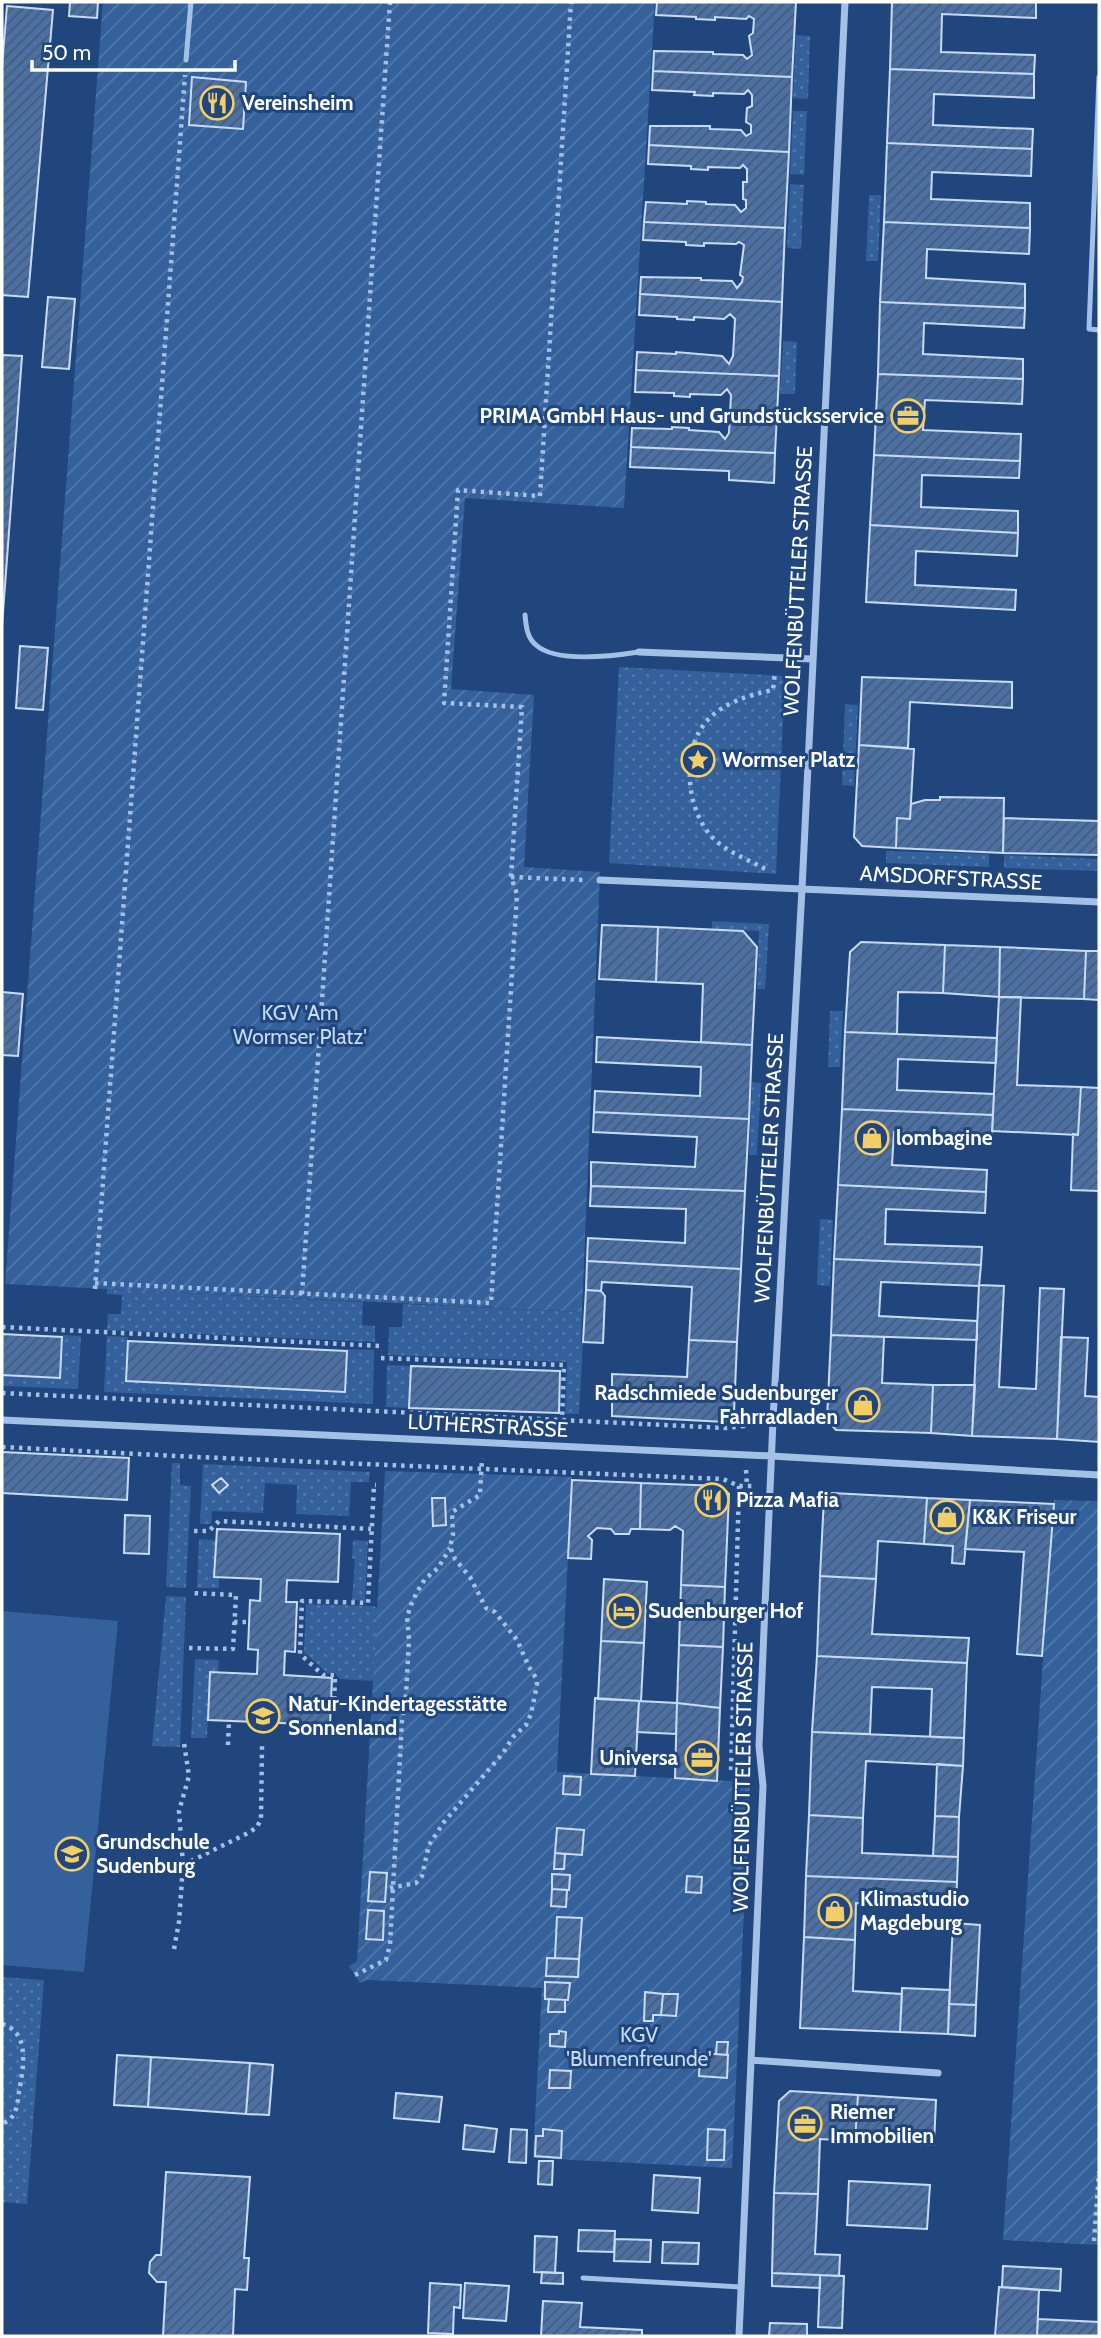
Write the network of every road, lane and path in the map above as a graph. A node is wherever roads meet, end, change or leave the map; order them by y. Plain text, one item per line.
1 (191, 2) edge
2 (390, 2) edge
3 (571, 2) edge
4 (845, 2) edge
5 (186, 60) joint
6 (1099, 77) edge
7 (1099, 330) edge
8 (525, 615) dead end
9 (639, 652) joint
10 (777, 657) junction
11 (812, 659) junction
12 (511, 877) junction
13 (600, 880) joint
14 (764, 887) junction
15 (802, 888) junction
16 (1099, 902) edge
17 (302, 1294) junction
18 (2, 1327) edge
19 (381, 1346) dead end
20 (381, 1357) dead end
21 (2, 1393) edge
22 (2, 1420) edge
23 (562, 1420) junction
24 (773, 1420) junction
25 (2, 1447) edge
26 (771, 1456) junction
27 (481, 1474) dead end
28 (1099, 1475) edge
29 (376, 1485) dead end
30 (739, 1486) junction
31 (770, 1486) junction
32 (371, 1529) junction
33 (194, 1531) dead end
34 (450, 1548) junction
35 (191, 1593) dead end
36 (662, 1615) dead end
37 (681, 1616) dead end
38 (724, 1617) dead end
39 (736, 1617) junction
40 (234, 1622) junction
41 (250, 1622) dead end
42 (189, 1648) dead end
43 (334, 1708) dead end
44 (229, 1721) dead end
45 (184, 1743) dead end
46 (228, 1745) dead end
47 (262, 1746) dead end
48 (762, 1776) junction
49 (183, 1865) junction
50 (392, 1888) junction
51 (174, 1949) dead end
52 (355, 1975) dead end
53 (2, 2024) edge
54 (751, 2060) junction
55 (938, 2073) dead end
56 (2, 2124) edge
57 (1099, 2172) edge
58 (1094, 2241) dead end
59 (583, 2278) dead end
60 (741, 2287) junction
61 (739, 2336) edge

1 - 5 lane
2 - 17 path
3 - 12 path
4 - 11 street, WOLFENBÜTTELER STRASSE
5 - 17 path
6 - 7 lane
8 - 9 lane
9 - 10 street
10 - 11 street
10 - 14 path
11 - 15 street, WOLFENBÜTTELER STRASSE
12 - 13 path
12 - 17 path
13 - 14 street
14 - 15 street
15 - 16 street, AMSDORFSTRASSE
15 - 24 street, WOLFENBÜTTELER STRASSE
18 - 19 path
20 - 23 path
21 - 23 path
22 - 26 street, LUTHERSTRASSE
23 - 24 path
24 - 26 street, WOLFENBÜTTELER STRASSE
25 - 30 path
26 - 28 street, LUTHERSTRASSE
26 - 31 street, WOLFENBÜTTELER STRASSE
27 - 34 path
29 - 32 path
30 - 31 path
30 - 39 path
31 - 48 street, WOLFENBÜTTELER STRASSE
32 - 33 path
32 - 43 path
34 - 50 path
34 - 50 path
35 - 40 path
36 - 37 path
38 - 39 path
39 - 48 path
40 - 41 path
40 - 42 path
44 - 46 path
45 - 49 path
47 - 49 path
48 - 54 street, WOLFENBÜTTELER STRASSE
49 - 51 path
50 - 52 path
53 - 56 path
54 - 55 street
54 - 60 street, WOLFENBÜTTELER STRASSE
57 - 58 path
59 - 60 lane
60 - 61 street, WOLFENBÜTTELER STRASSE

